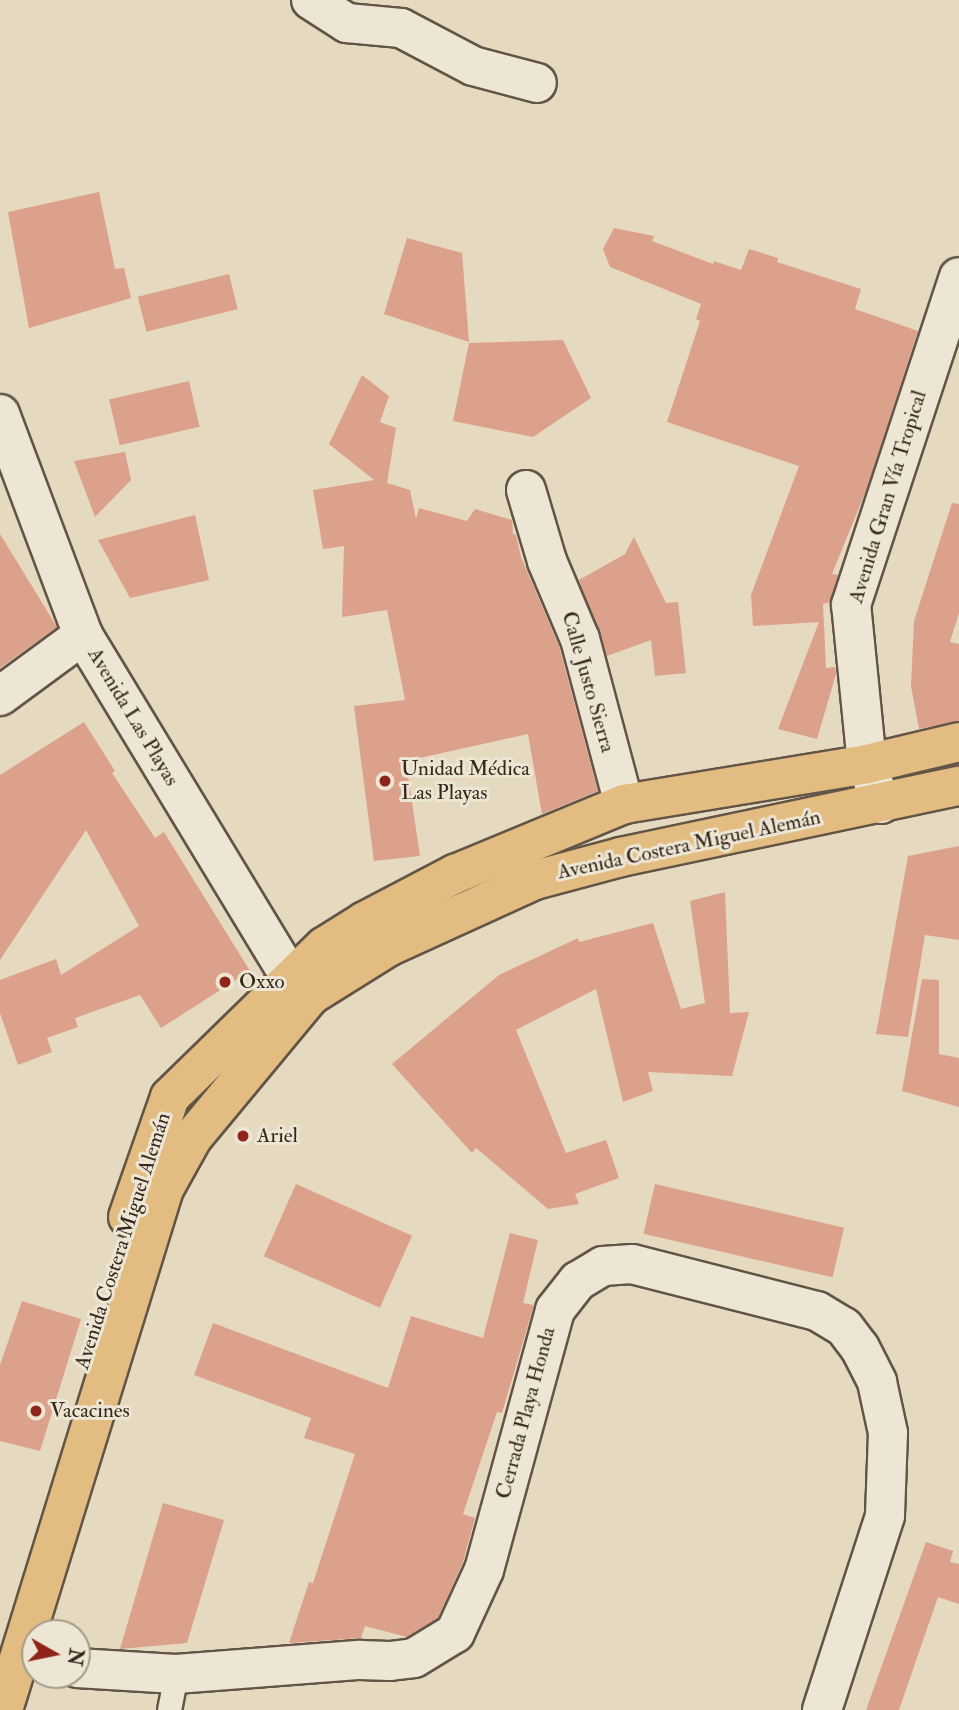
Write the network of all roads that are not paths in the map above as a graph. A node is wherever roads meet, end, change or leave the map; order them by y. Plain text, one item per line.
1 (311, 0) edge
2 (537, 83) dead end
3 (959, 277) edge
4 (0, 414) edge
5 (526, 491) dead end
6 (83, 635) junction
7 (0, 696) edge
8 (959, 742) edge
9 (867, 764) junction
10 (959, 786) edge
11 (624, 804) junction
12 (881, 804) junction
13 (300, 986) junction
14 (13, 1656) edge
15 (91, 1672) edge
16 (173, 1692) edge
17 (3, 1710) edge
18 (822, 1710) edge

1 - 2 street
3 - 9 street, Avenida Gran Vía Tropical
4 - 6 street, Avenida Las Playas
5 - 11 street, Calle Justo Sierra
6 - 7 street
6 - 13 street, Avenida Las Playas
8 - 9 main road, Avenida Costera Miguel Alemán
9 - 11 main road, Avenida Costera Miguel Alemán
9 - 12 street, Avenida Gran Vía Tropical
10 - 12 main road, Avenida Costera Miguel Alemán
11 - 13 main road, Avenida Costera Miguel Alemán
12 - 13 main road, Avenida Costera Miguel Alemán
13 - 14 main road, Avenida Costera Miguel Alemán
14 - 17 main road, Avenida Costera Miguel Alemán
15 - 16 street, Cerrada Playa Honda
16 - 18 street, Cerrada Playa Honda

